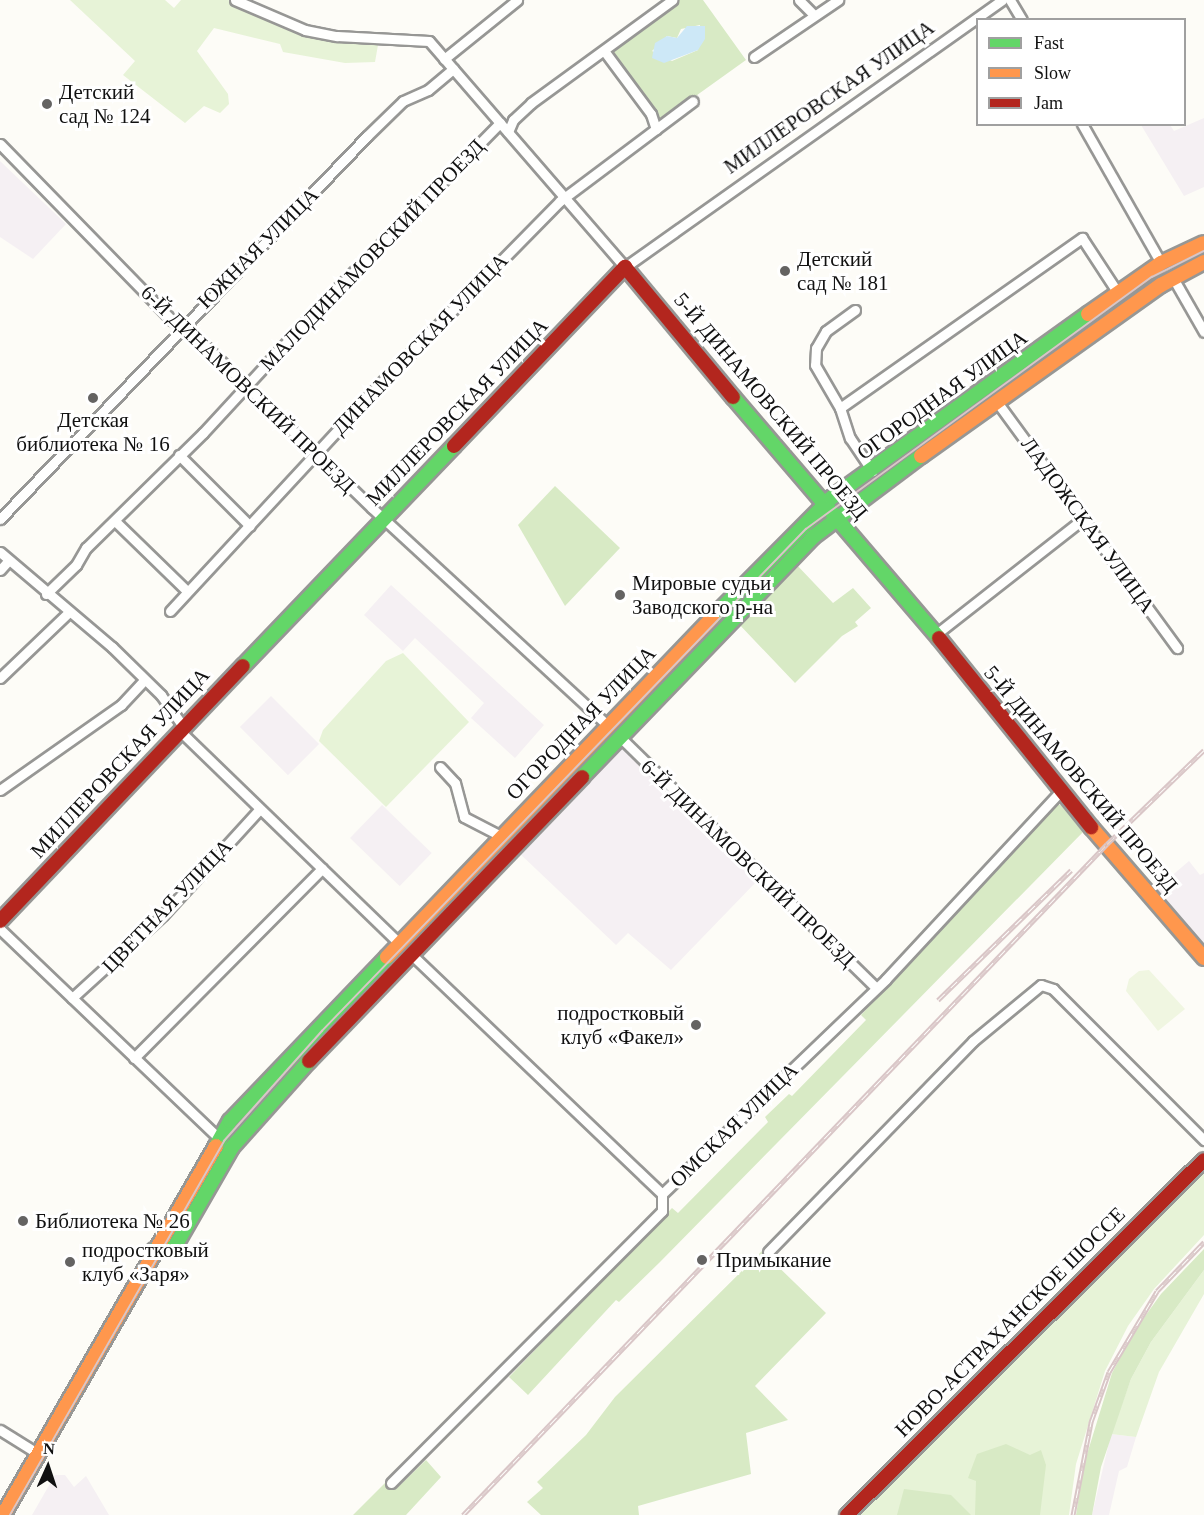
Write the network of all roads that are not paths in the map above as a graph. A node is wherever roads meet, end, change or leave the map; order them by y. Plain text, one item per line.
1 (235, 0) edge
2 (517, 0) edge
3 (672, 0) edge
4 (799, 0) edge
5 (838, 0) edge
6 (1002, 0) edge
7 (1010, 0) edge
8 (814, 15) junction
9 (976, 18) edge
10 (977, 18) edge
11 (1021, 18) edge
12 (605, 52) junction
13 (754, 57) dead end
14 (444, 59) junction
15 (453, 69) junction
16 (693, 101) dead end
17 (500, 123) junction
18 (1083, 126) edge
19 (656, 129) junction
20 (508, 132) junction
21 (0, 144) edge
22 (566, 196) junction
23 (1204, 243) edge
24 (1204, 262) edge
25 (1161, 263) junction
26 (625, 267) junction
27 (1173, 278) junction
28 (1118, 293) junction
29 (855, 310) dead end
30 (181, 327) junction
31 (1204, 332) edge
32 (246, 385) junction
33 (997, 402) junction
34 (840, 408) junction
35 (316, 452) junction
36 (179, 455) junction
37 (872, 471) junction
38 (824, 505) junction
39 (836, 518) junction
40 (1084, 518) junction
41 (0, 519) edge
42 (384, 519) junction
43 (115, 521) junction
44 (250, 526) junction
45 (0, 552) edge
46 (8, 561) junction
47 (0, 570) edge
48 (187, 591) junction
49 (46, 594) junction
50 (170, 610) dead end
51 (68, 614) junction
52 (935, 635) junction
53 (1177, 648) dead end
54 (0, 678) edge
55 (144, 681) junction
56 (607, 725) junction
57 (181, 728) junction
58 (621, 738) junction
59 (440, 767) dead end
60 (0, 790) edge
61 (1060, 792) junction
62 (259, 810) junction
63 (501, 836) junction
64 (322, 869) junction
65 (0, 921) edge
66 (0, 929) edge
67 (399, 943) junction
68 (412, 954) junction
69 (1204, 958) edge
70 (876, 988) junction
71 (72, 998) junction
72 (134, 1058) junction
73 (218, 1137) junction
74 (1204, 1140) edge
75 (1204, 1160) edge
76 (662, 1194) junction
77 (154, 1250) junction
78 (768, 1252) dead end
79 (0, 1430) edge
80 (37, 1453) junction
81 (391, 1483) dead end
82 (3, 1515) edge
83 (847, 1515) edge

1 - 14 street, 5-Й ДИНАМОВСКИЙ ПРОЕЗД
2 - 14 street
3 - 12 street, МАЛОДИНАМОВСКИЙ ПРОЕЗД
4 - 8 street
5 - 8 street
6 - 10 street, МИЛЛЕРОВСКАЯ УЛИЦА
7 - 11 street
8 - 13 street
9 - 26 street, МИЛЛЕРОВСКАЯ УЛИЦА
12 - 19 street
12 - 20 street, МАЛОДИНАМОВСКИЙ ПРОЕЗД
14 - 15 street, 5-Й ДИНАМОВСКИЙ ПРОЕЗД
15 - 17 street, 5-Й ДИНАМОВСКИЙ ПРОЕЗД
15 - 30 street, ЮЖНАЯ УЛИЦА
16 - 19 street, ДИНАМОВСКАЯ УЛИЦА
17 - 20 street, 5-Й ДИНАМОВСКИЙ ПРОЕЗД
17 - 32 street, МАЛОДИНАМОВСКИЙ ПРОЕЗД
18 - 25 street
19 - 22 street, ДИНАМОВСКАЯ УЛИЦА
20 - 22 street, 5-Й ДИНАМОВСКИЙ ПРОЕЗД
21 - 30 street, 6-Й ДИНАМОВСКИЙ ПРОЕЗД
22 - 26 street, 5-Й ДИНАМОВСКИЙ ПРОЕЗД
22 - 35 street, ДИНАМОВСКАЯ УЛИЦА
23 - 25 street, ОГОРОДНАЯ УЛИЦА
24 - 27 street, ОГОРОДНАЯ УЛИЦА
25 - 28 street, ОГОРОДНАЯ УЛИЦА
26 - 38 street, 5-Й ДИНАМОВСКИЙ ПРОЕЗД
26 - 42 street, МИЛЛЕРОВСКАЯ УЛИЦА
27 - 31 street
27 - 33 street, ОГОРОДНАЯ УЛИЦА
28 - 34 street
28 - 37 street, ОГОРОДНАЯ УЛИЦА
29 - 34 street
30 - 32 street, 6-Й ДИНАМОВСКИЙ ПРОЕЗД
30 - 41 street, ЮЖНАЯ УЛИЦА
32 - 35 street, 6-Й ДИНАМОВСКИЙ ПРОЕЗД
32 - 36 street, МАЛОДИНАМОВСКИЙ ПРОЕЗД
33 - 39 street, ОГОРОДНАЯ УЛИЦА
33 - 40 street, ЛАДОЖСКАЯ УЛИЦА
34 - 37 street
35 - 42 street, 6-Й ДИНАМОВСКИЙ ПРОЕЗД
35 - 44 street, ДИНАМОВСКАЯ УЛИЦА
36 - 43 street, МАЛОДИНАМОВСКИЙ ПРОЕЗД
36 - 44 street
37 - 38 street, ОГОРОДНАЯ УЛИЦА
38 - 39 street, 5-Й ДИНАМОВСКИЙ ПРОЕЗД
38 - 56 street, ОГОРОДНАЯ УЛИЦА
39 - 52 street, 5-Й ДИНАМОВСКИЙ ПРОЕЗД
39 - 58 street, ОГОРОДНАЯ УЛИЦА
40 - 52 street
40 - 53 street, ЛАДОЖСКАЯ УЛИЦА
42 - 56 street, 6-Й ДИНАМОВСКИЙ ПРОЕЗД
42 - 57 street, МИЛЛЕРОВСКАЯ УЛИЦА
43 - 48 street
43 - 49 street, МАЛОДИНАМОВСКИЙ ПРОЕЗД
44 - 48 street, ДИНАМОВСКАЯ УЛИЦА
45 - 46 street
46 - 47 street
46 - 49 street
48 - 50 street, ДИНАМОВСКАЯ УЛИЦА
49 - 51 street
51 - 54 street
51 - 55 street
52 - 61 street, 5-Й ДИНАМОВСКИЙ ПРОЕЗД
55 - 57 street
55 - 60 street
56 - 63 street, ОГОРОДНАЯ УЛИЦА
57 - 62 street
57 - 65 street, МИЛЛЕРОВСКАЯ УЛИЦА
58 - 68 street, ОГОРОДНАЯ УЛИЦА
58 - 70 street, 6-Й ДИНАМОВСКИЙ ПРОЕЗД
59 - 63 street
61 - 69 street, 5-Й ДИНАМОВСКИЙ ПРОЕЗД
61 - 70 street, ОМСКАЯ УЛИЦА
62 - 64 street
62 - 71 street, ЦВЕТНАЯ УЛИЦА
63 - 67 street, ОГОРОДНАЯ УЛИЦА
64 - 67 street
64 - 72 street
66 - 71 street
67 - 73 street, ОГОРОДНАЯ УЛИЦА
68 - 76 street
68 - 77 street, ОГОРОДНАЯ УЛИЦА
70 - 76 street, ОМСКАЯ УЛИЦА
71 - 72 street
72 - 73 street
73 - 77 street, ОГОРОДНАЯ УЛИЦА
74 - 78 street
75 - 83 street, НОВО-АСТРАХАНСКОЕ ШОССЕ
76 - 81 street, ОМСКАЯ УЛИЦА
77 - 80 street, ОГОРОДНАЯ УЛИЦА
79 - 80 street
80 - 82 street, ОГОРОДНАЯ УЛИЦА

